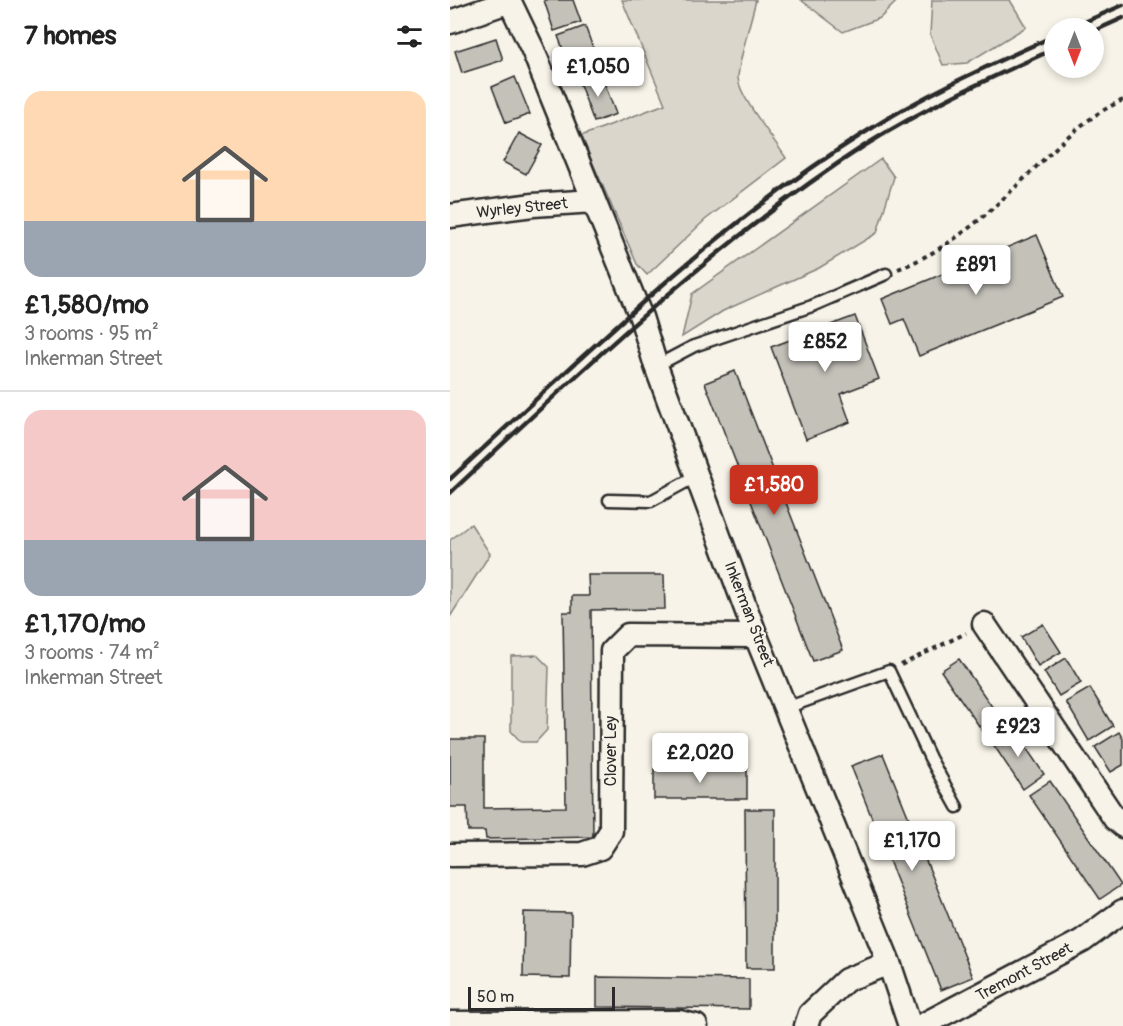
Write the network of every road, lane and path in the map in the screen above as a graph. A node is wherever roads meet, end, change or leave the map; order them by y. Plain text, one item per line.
1 (509, 1) edge
2 (450, 22) edge
3 (1123, 100) edge
4 (594, 201) junction
5 (450, 216) edge
6 (886, 274) joint
7 (656, 366) junction
8 (697, 476) junction
9 (609, 500) dead end
10 (984, 624) joint
11 (756, 636) junction
12 (889, 671) junction
13 (786, 708) junction
14 (957, 807) dead end
15 (1123, 826) edge
16 (450, 855) edge
17 (1123, 911) edge
18 (889, 963) junction
19 (450, 1023) edge
20 (696, 1026) edge
21 (806, 1026) edge
22 (910, 1026) edge
23 (921, 1026) edge

1 - 2 street
1 - 4 street, Inkerman Street
3 - 6 path
4 - 5 street, Wyrley Street
4 - 7 street, Inkerman Street
6 - 7 lane
7 - 8 street, Inkerman Street
8 - 9 lane
8 - 11 street, Inkerman Street
10 - 12 path
10 - 15 street
11 - 13 street, Inkerman Street
11 - 16 street, Clover Ley
12 - 13 lane
12 - 14 lane
13 - 18 street, Inkerman Street
17 - 23 street, Tremont Street
18 - 21 street
18 - 22 street, Inkerman Street
19 - 20 street

